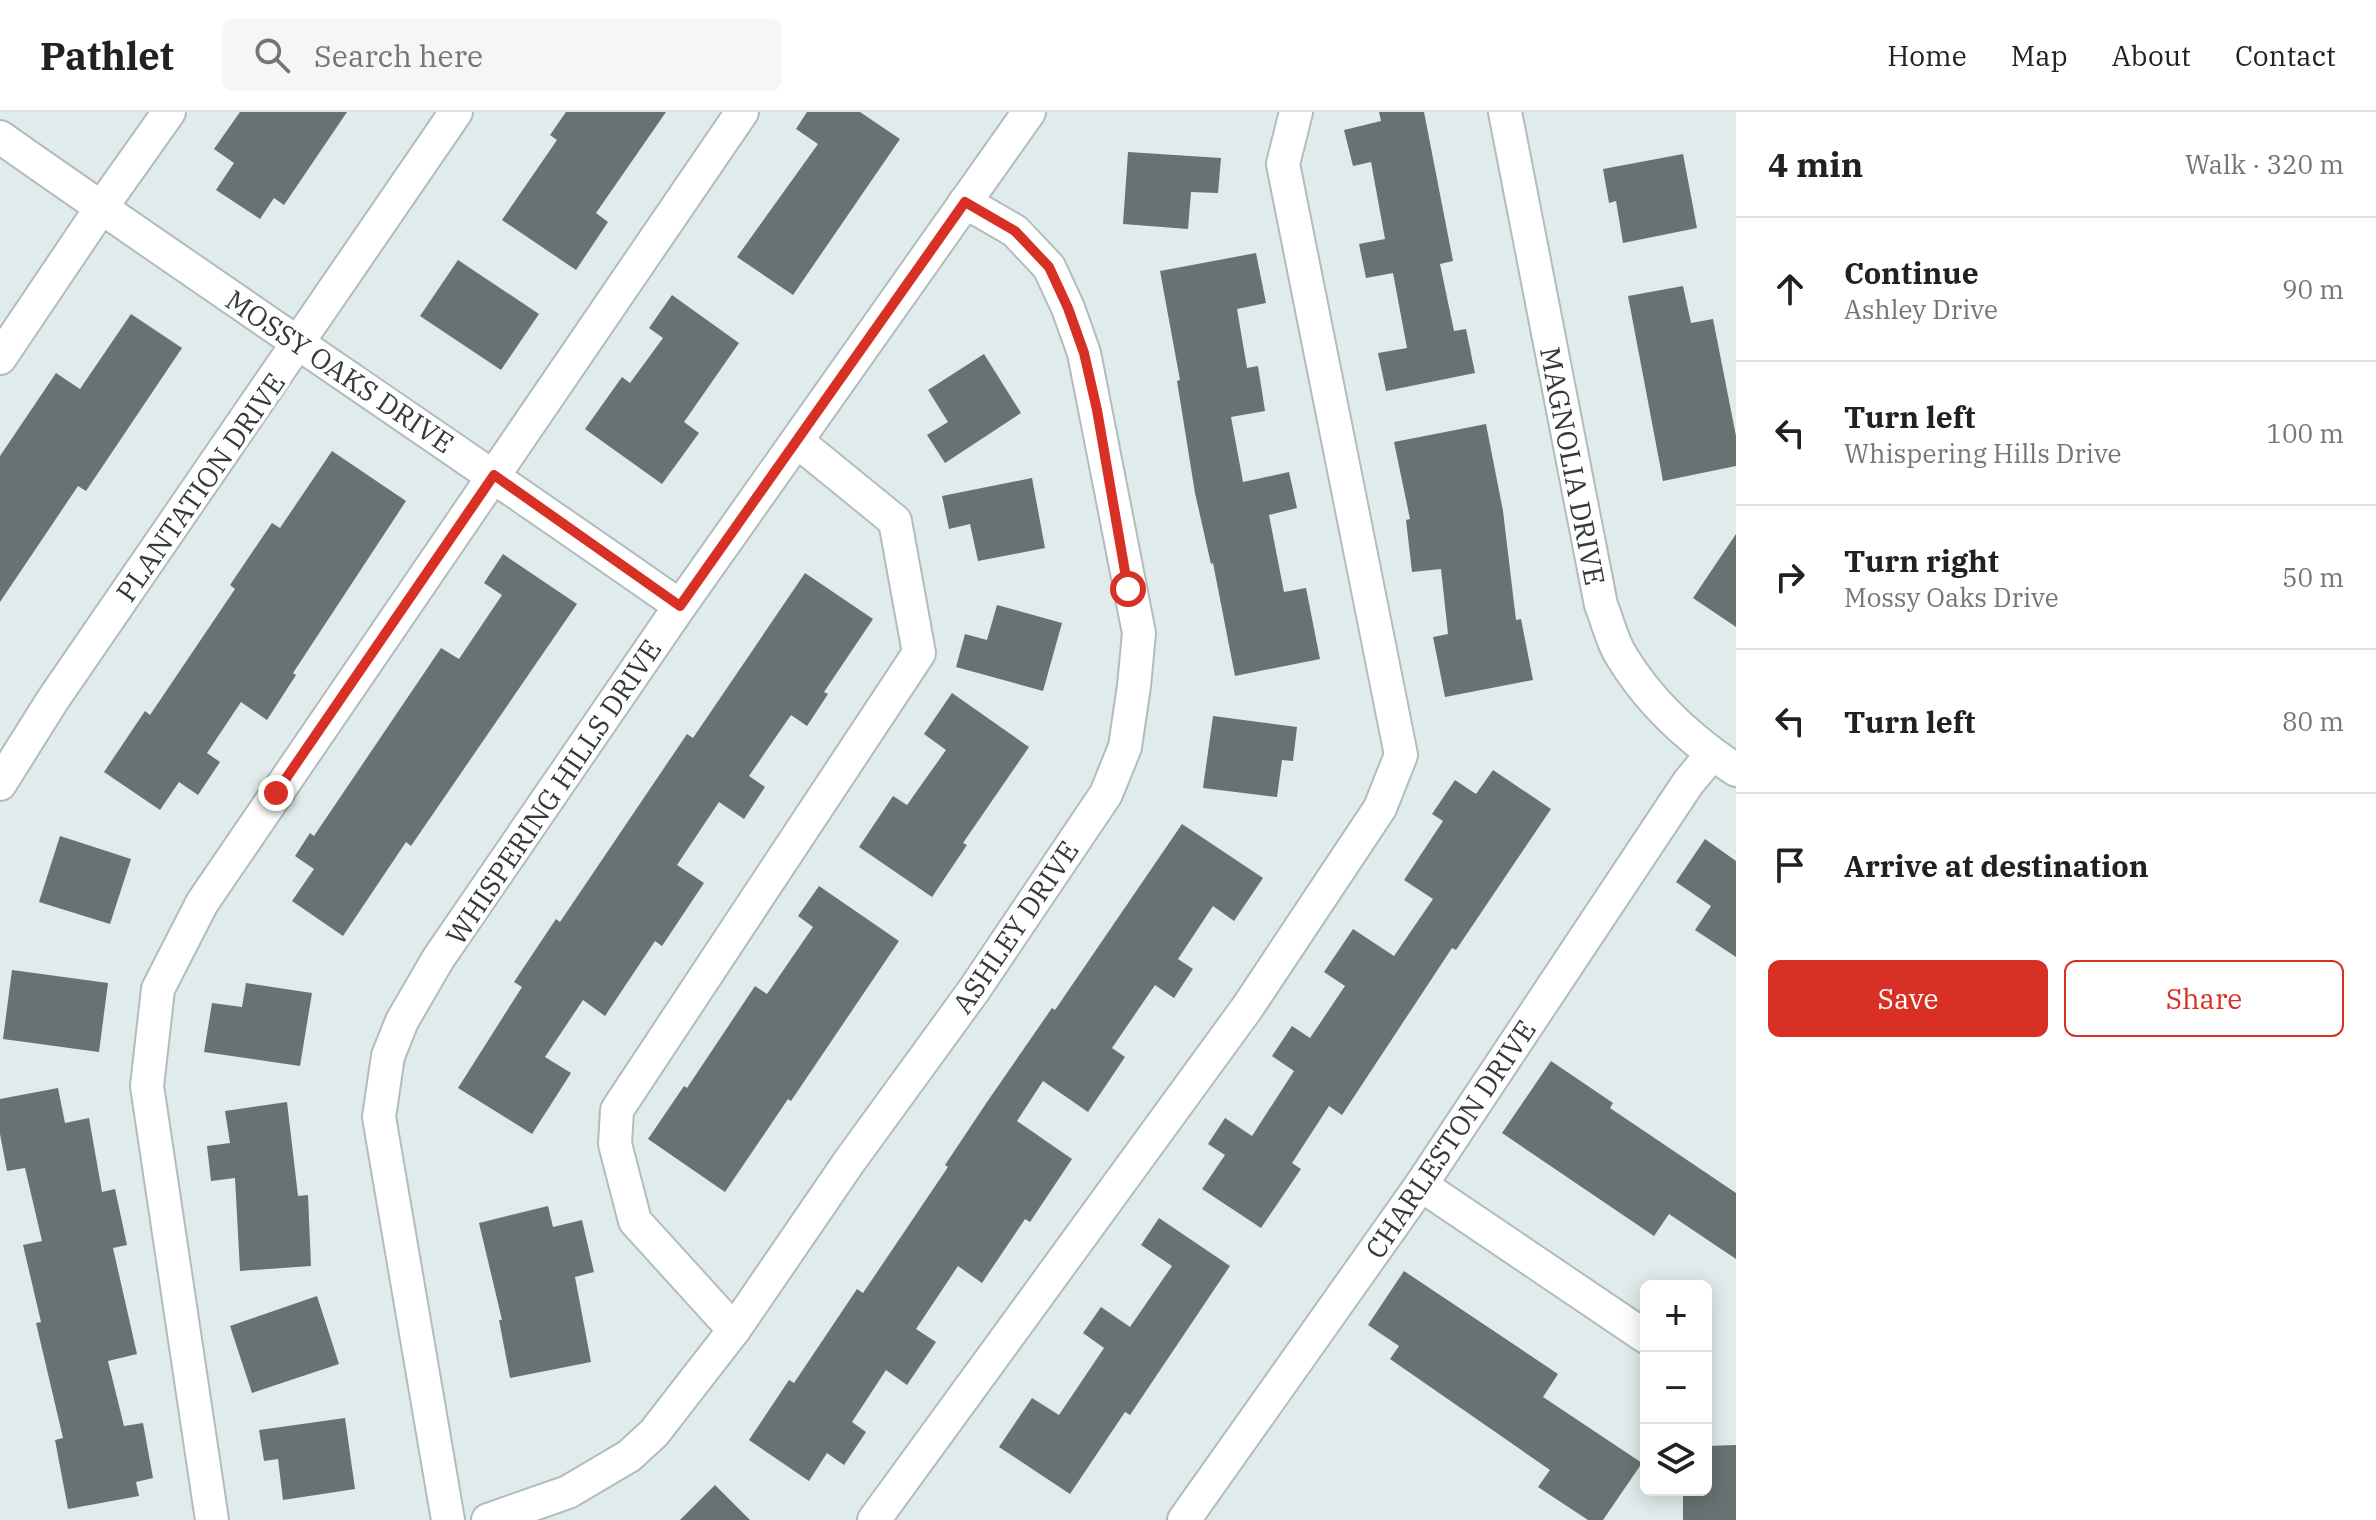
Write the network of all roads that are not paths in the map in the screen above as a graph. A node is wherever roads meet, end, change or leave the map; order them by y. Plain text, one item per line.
1 (169, 112) edge
2 (456, 112) edge
3 (742, 112) edge
4 (1029, 112) edge
5 (1296, 112) edge
6 (1505, 112) edge
7 (0, 137) edge
8 (965, 202) junction
9 (101, 208) junction
10 (299, 344) junction
11 (0, 358) edge
12 (798, 442) junction
13 (494, 475) junction
14 (680, 606) junction
15 (1724, 762) edge
16 (0, 784) edge
17 (1421, 1185) junction
18 (734, 1330) junction
19 (1640, 1333) edge
20 (212, 1520) edge
21 (448, 1520) edge
22 (488, 1520) edge
23 (874, 1520) edge
24 (1184, 1520) edge

1 - 9 street
2 - 10 street, PLANTATION DRIVE
3 - 13 street
4 - 8 street, WHISPERING HILLS DRIVE
5 - 23 street
6 - 15 street, MAGNOLIA DRIVE
7 - 9 street, MOSSY OAKS DRIVE
8 - 12 street, WHISPERING HILLS DRIVE
8 - 18 street, ASHLEY DRIVE
9 - 10 street, MOSSY OAKS DRIVE
9 - 11 street
10 - 13 street, MOSSY OAKS DRIVE
10 - 16 street, PLANTATION DRIVE
12 - 14 street, WHISPERING HILLS DRIVE
12 - 18 street
13 - 14 street, MOSSY OAKS DRIVE
13 - 20 street
14 - 21 street, WHISPERING HILLS DRIVE
15 - 17 street, CHARLESTON DRIVE
17 - 19 street
17 - 24 street, CHARLESTON DRIVE
18 - 22 street, ASHLEY DRIVE

